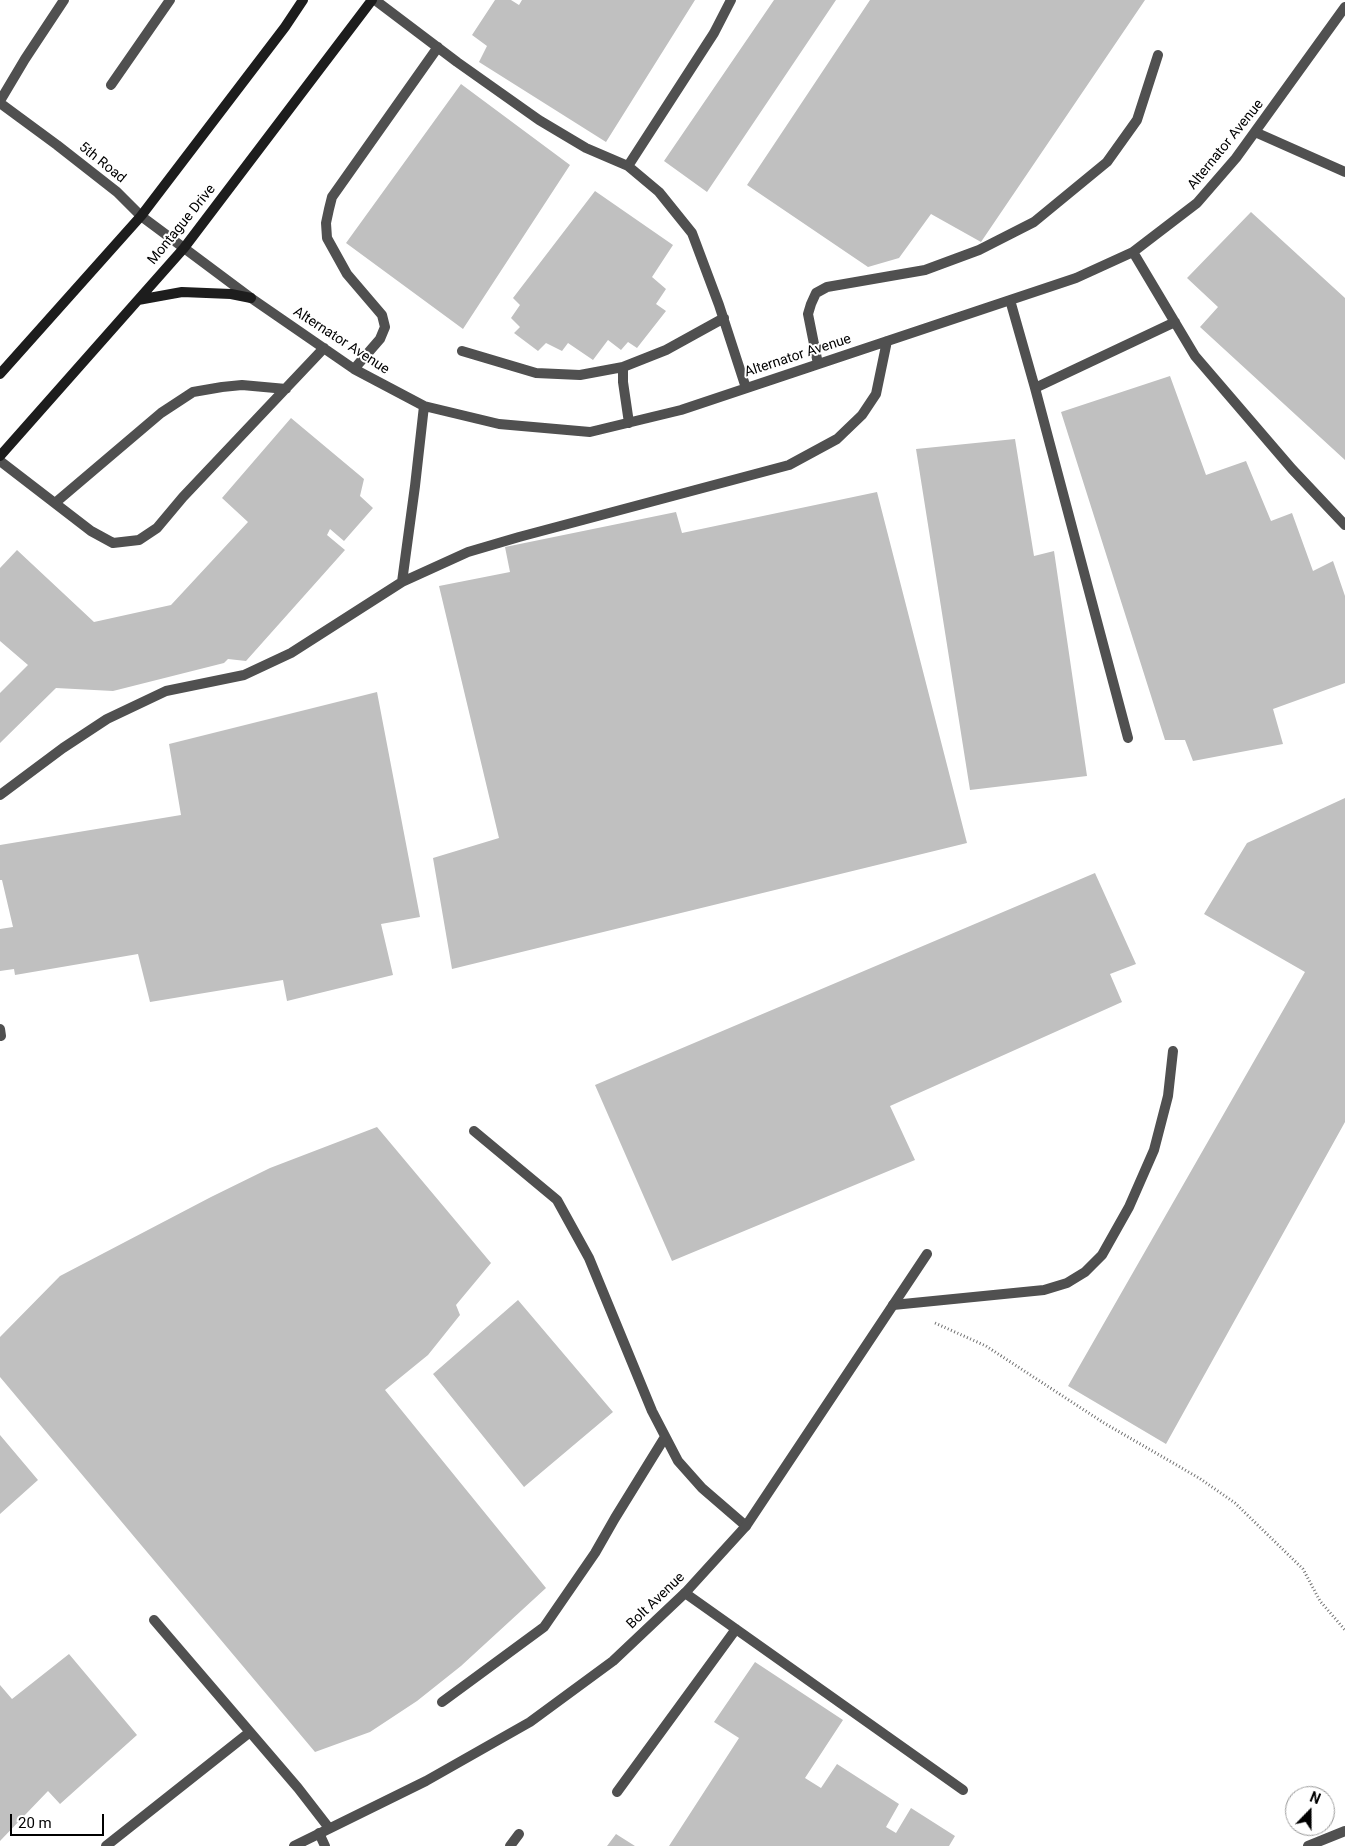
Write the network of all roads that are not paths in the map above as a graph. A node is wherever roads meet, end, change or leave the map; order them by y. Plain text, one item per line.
1 (64, 0) edge
2 (170, 0) edge
3 (303, 0) edge
4 (374, 0) edge
5 (731, 0) edge
6 (1345, 7) edge
7 (438, 47) junction
8 (1158, 54) dead end
9 (111, 85) dead end
10 (0, 102) edge
11 (1255, 132) junction
12 (628, 166) junction
13 (1345, 172) edge
14 (141, 216) junction
15 (184, 248) junction
16 (1133, 252) junction
17 (251, 298) junction
18 (138, 300) junction
19 (1010, 300) junction
20 (724, 318) junction
21 (1175, 322) junction
22 (887, 341) junction
23 (324, 348) junction
24 (462, 351) dead end
25 (818, 364) junction
26 (623, 367) junction
27 (354, 369) junction
28 (0, 374) edge
29 (746, 388) junction
30 (1035, 388) junction
31 (286, 389) junction
32 (424, 406) junction
33 (629, 423) junction
34 (0, 456) edge
35 (0, 461) edge
36 (55, 503) junction
37 (1345, 525) edge
38 (402, 582) junction
39 (1128, 738) dead end
40 (0, 795) edge
41 (1173, 1051) dead end
42 (474, 1131) dead end
43 (926, 1254) dead end
44 (893, 1305) junction
45 (665, 1437) junction
46 (746, 1526) junction
47 (685, 1593) junction
48 (154, 1620) dead end
49 (736, 1629) junction
50 (442, 1702) dead end
51 (250, 1732) junction
52 (963, 1790) dead end
53 (617, 1792) dead end
54 (329, 1828) junction
55 (1345, 1831) edge
56 (318, 1833) junction
57 (519, 1834) dead end
58 (106, 1846) edge
59 (294, 1846) edge
60 (325, 1846) edge
61 (510, 1846) edge
62 (1308, 1846) edge

1 - 10 street
2 - 9 street
3 - 14 main road
4 - 7 street
4 - 15 main road, Montague Drive
5 - 12 street
6 - 11 street, Alternator Avenue
7 - 12 street
7 - 27 street
8 - 25 street
10 - 14 street, 5th Road
11 - 13 street
11 - 16 street, Alternator Avenue
12 - 20 street
14 - 15 street, 5th Road
14 - 28 main road
15 - 17 street, Alternator Avenue
15 - 18 main road, Montague Drive
16 - 19 street, Alternator Avenue
16 - 21 street
17 - 18 main road
17 - 23 street, Alternator Avenue
18 - 34 main road, Montague Drive
19 - 22 street, Alternator Avenue
19 - 30 street
20 - 26 street
20 - 29 street
21 - 30 street
21 - 37 street
22 - 25 street, Alternator Avenue
22 - 38 street
23 - 27 street, Alternator Avenue
23 - 31 street
24 - 26 street
25 - 29 street, Alternator Avenue
26 - 33 street
27 - 32 street, Alternator Avenue
29 - 33 street, Alternator Avenue
30 - 39 street
31 - 36 street
31 - 36 street
32 - 33 street, Alternator Avenue
32 - 38 street
35 - 36 street
38 - 40 street
41 - 44 street
42 - 45 street
43 - 44 street, Bolt Avenue
44 - 46 street, Bolt Avenue
45 - 46 street
45 - 50 street
46 - 47 street, Bolt Avenue
47 - 49 street
47 - 54 street, Bolt Avenue
48 - 51 street
49 - 52 street
49 - 53 street
51 - 54 street
51 - 58 street
54 - 56 street, Bolt Avenue
55 - 62 street
56 - 59 street, Bolt Avenue
56 - 60 street
57 - 61 street

